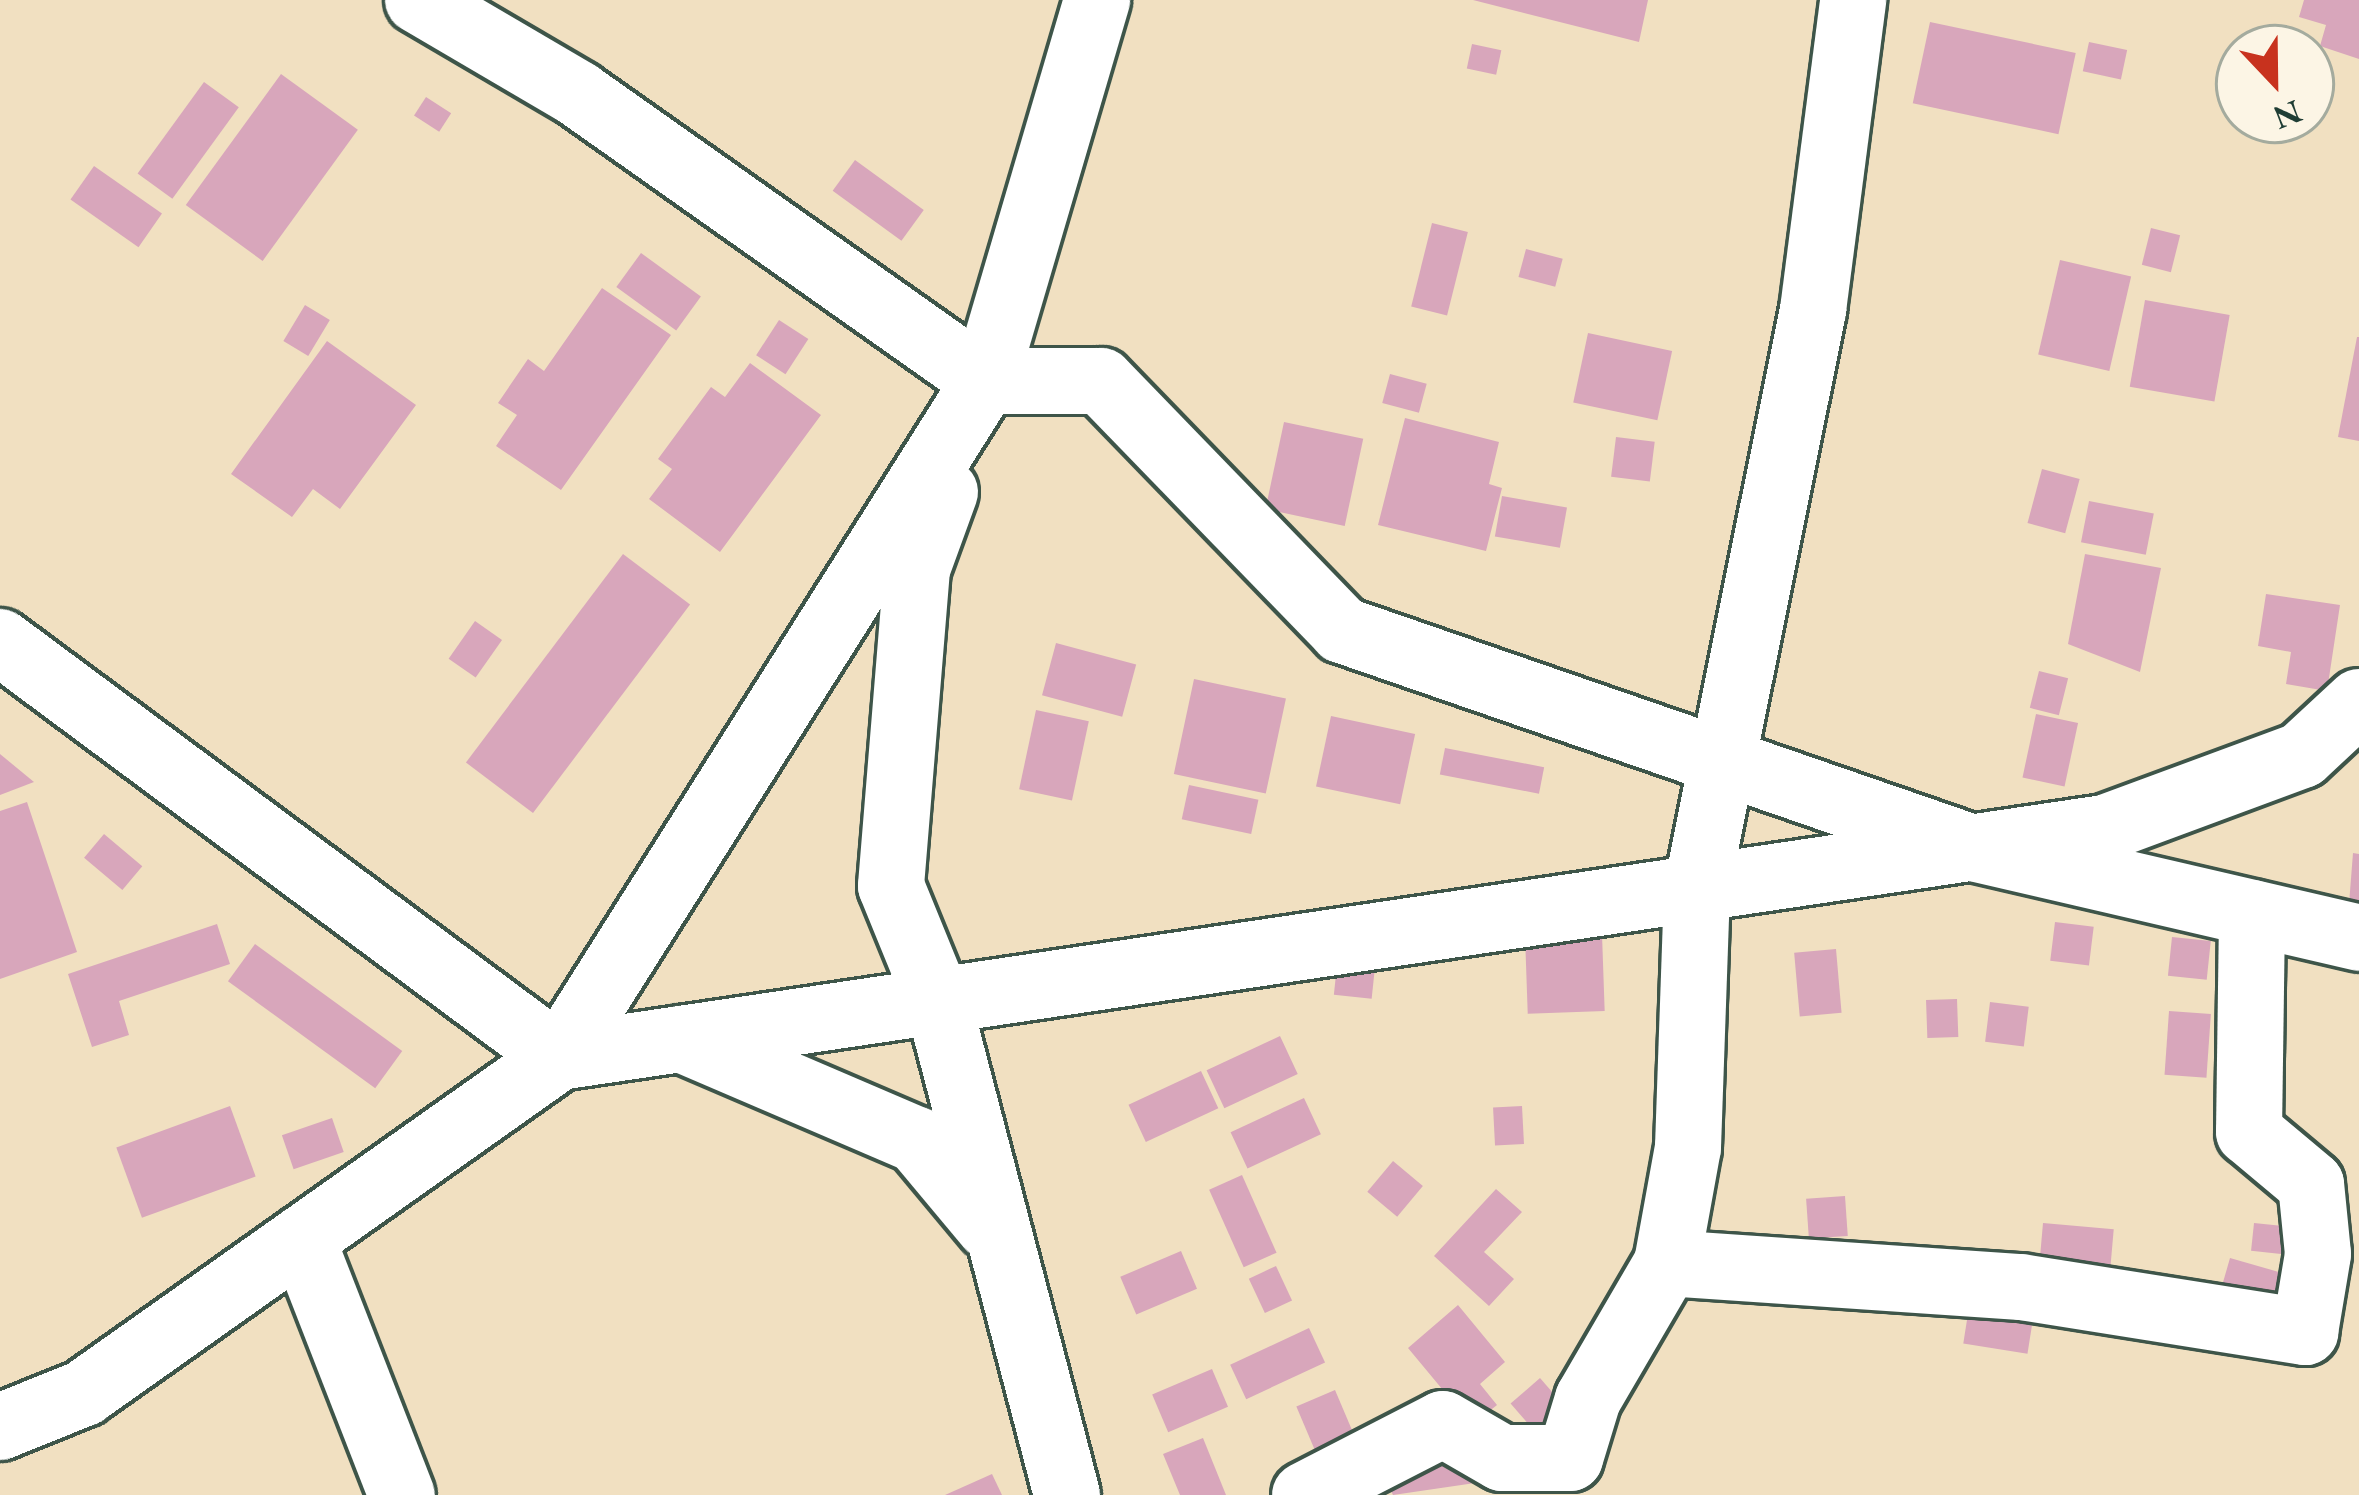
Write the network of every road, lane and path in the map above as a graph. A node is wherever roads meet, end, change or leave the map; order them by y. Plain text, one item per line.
1 (418, 0) edge
2 (1097, 0) edge
3 (1852, 0) edge
4 (985, 381) junction
5 (0, 642) edge
6 (2359, 702) edge
7 (1721, 757) junction
8 (1972, 848) junction
9 (1697, 888) junction
10 (2252, 914) junction
11 (2359, 938) edge
12 (938, 1001) junction
13 (681, 1039) junction
14 (559, 1057) junction
15 (999, 1238) junction
16 (302, 1239) junction
17 (1667, 1263) junction
18 (0, 1427) edge
19 (402, 1495) edge
20 (1066, 1495) edge
21 (1305, 1495) edge

1 - 4 street
2 - 4 street
3 - 7 street
4 - 7 street
4 - 12 street
4 - 14 street
5 - 14 street
6 - 8 street
7 - 8 street
7 - 9 street
8 - 9 street
8 - 10 street
9 - 12 street
9 - 17 street
10 - 11 street
10 - 17 street
12 - 13 street
12 - 15 street
13 - 14 street
13 - 15 street
14 - 16 street
15 - 20 street
16 - 18 street
16 - 19 street
17 - 21 street

